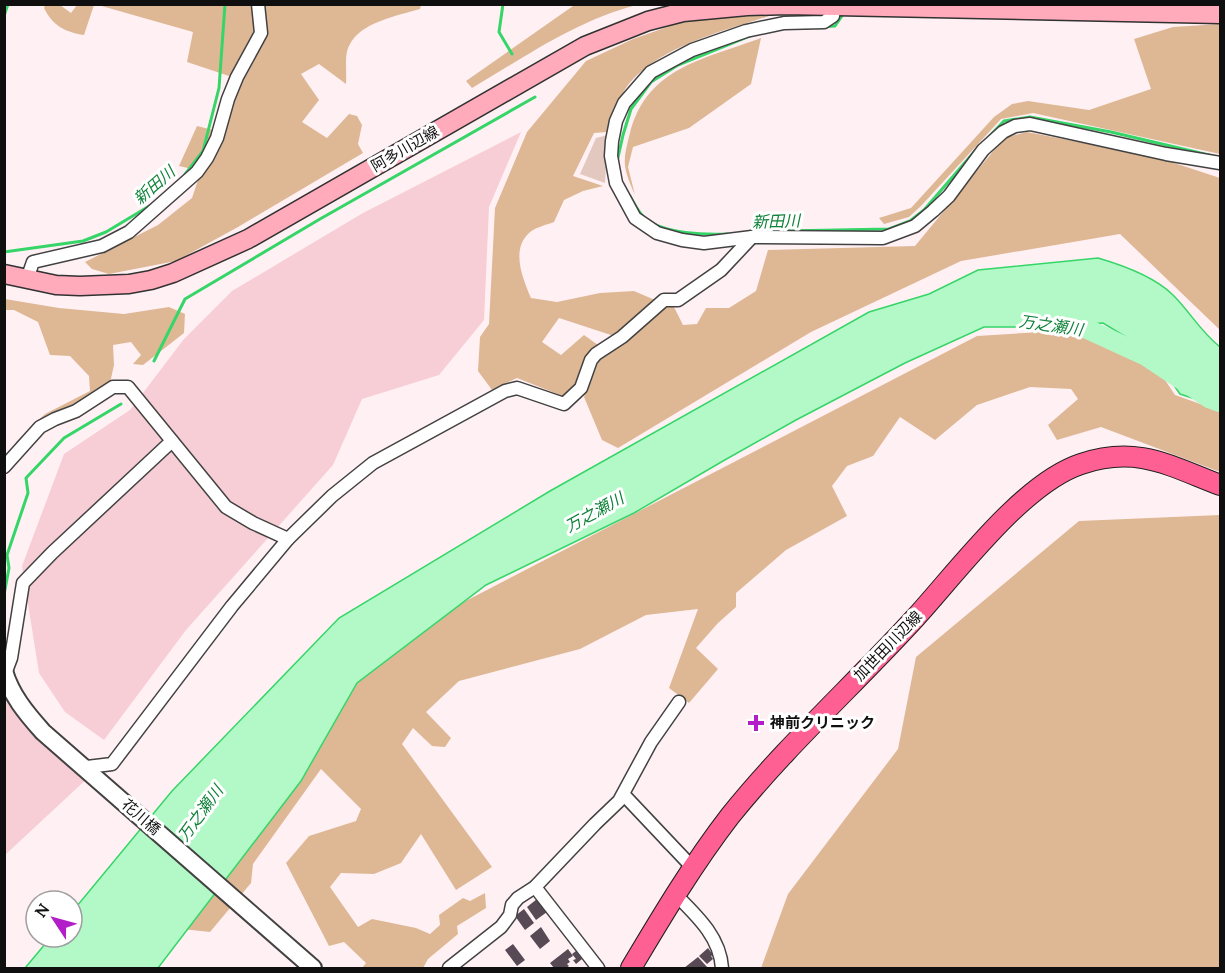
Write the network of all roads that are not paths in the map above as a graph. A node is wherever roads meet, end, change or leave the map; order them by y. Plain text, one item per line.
1 (258, 4) edge
2 (805, 5) edge
3 (834, 5) edge
4 (1221, 14) edge
5 (1221, 163) edge
6 (752, 237) junction
7 (4, 274) edge
8 (27, 279) junction
9 (172, 441) junction
10 (4, 467) edge
11 (1221, 485) edge
12 (288, 539) junction
13 (5, 672) edge
14 (680, 702) dead end
15 (89, 772) junction
16 (624, 795) junction
17 (693, 868) junction
18 (535, 887) junction
19 (675, 894) junction
20 (313, 969) edge
21 (449, 969) edge
22 (598, 969) edge
23 (631, 969) edge
24 (722, 969) edge

1 - 8 street
2 - 3 main road, 阿多川辺線
2 - 8 main road, 阿多川辺線
3 - 4 main road, 阿多川辺線
3 - 6 street
5 - 6 street
6 - 12 street
7 - 8 main road, 阿多川辺線
9 - 10 street
9 - 12 street
9 - 13 street
11 - 17 main road, 加世田川辺線
12 - 15 street
13 - 15 street, 花川橋
14 - 16 street
15 - 20 street, 花川橋
16 - 17 street
16 - 18 street
17 - 19 main road, 加世田川辺線
18 - 21 street
18 - 22 street
19 - 23 main road, 加世田川辺線
19 - 24 street

